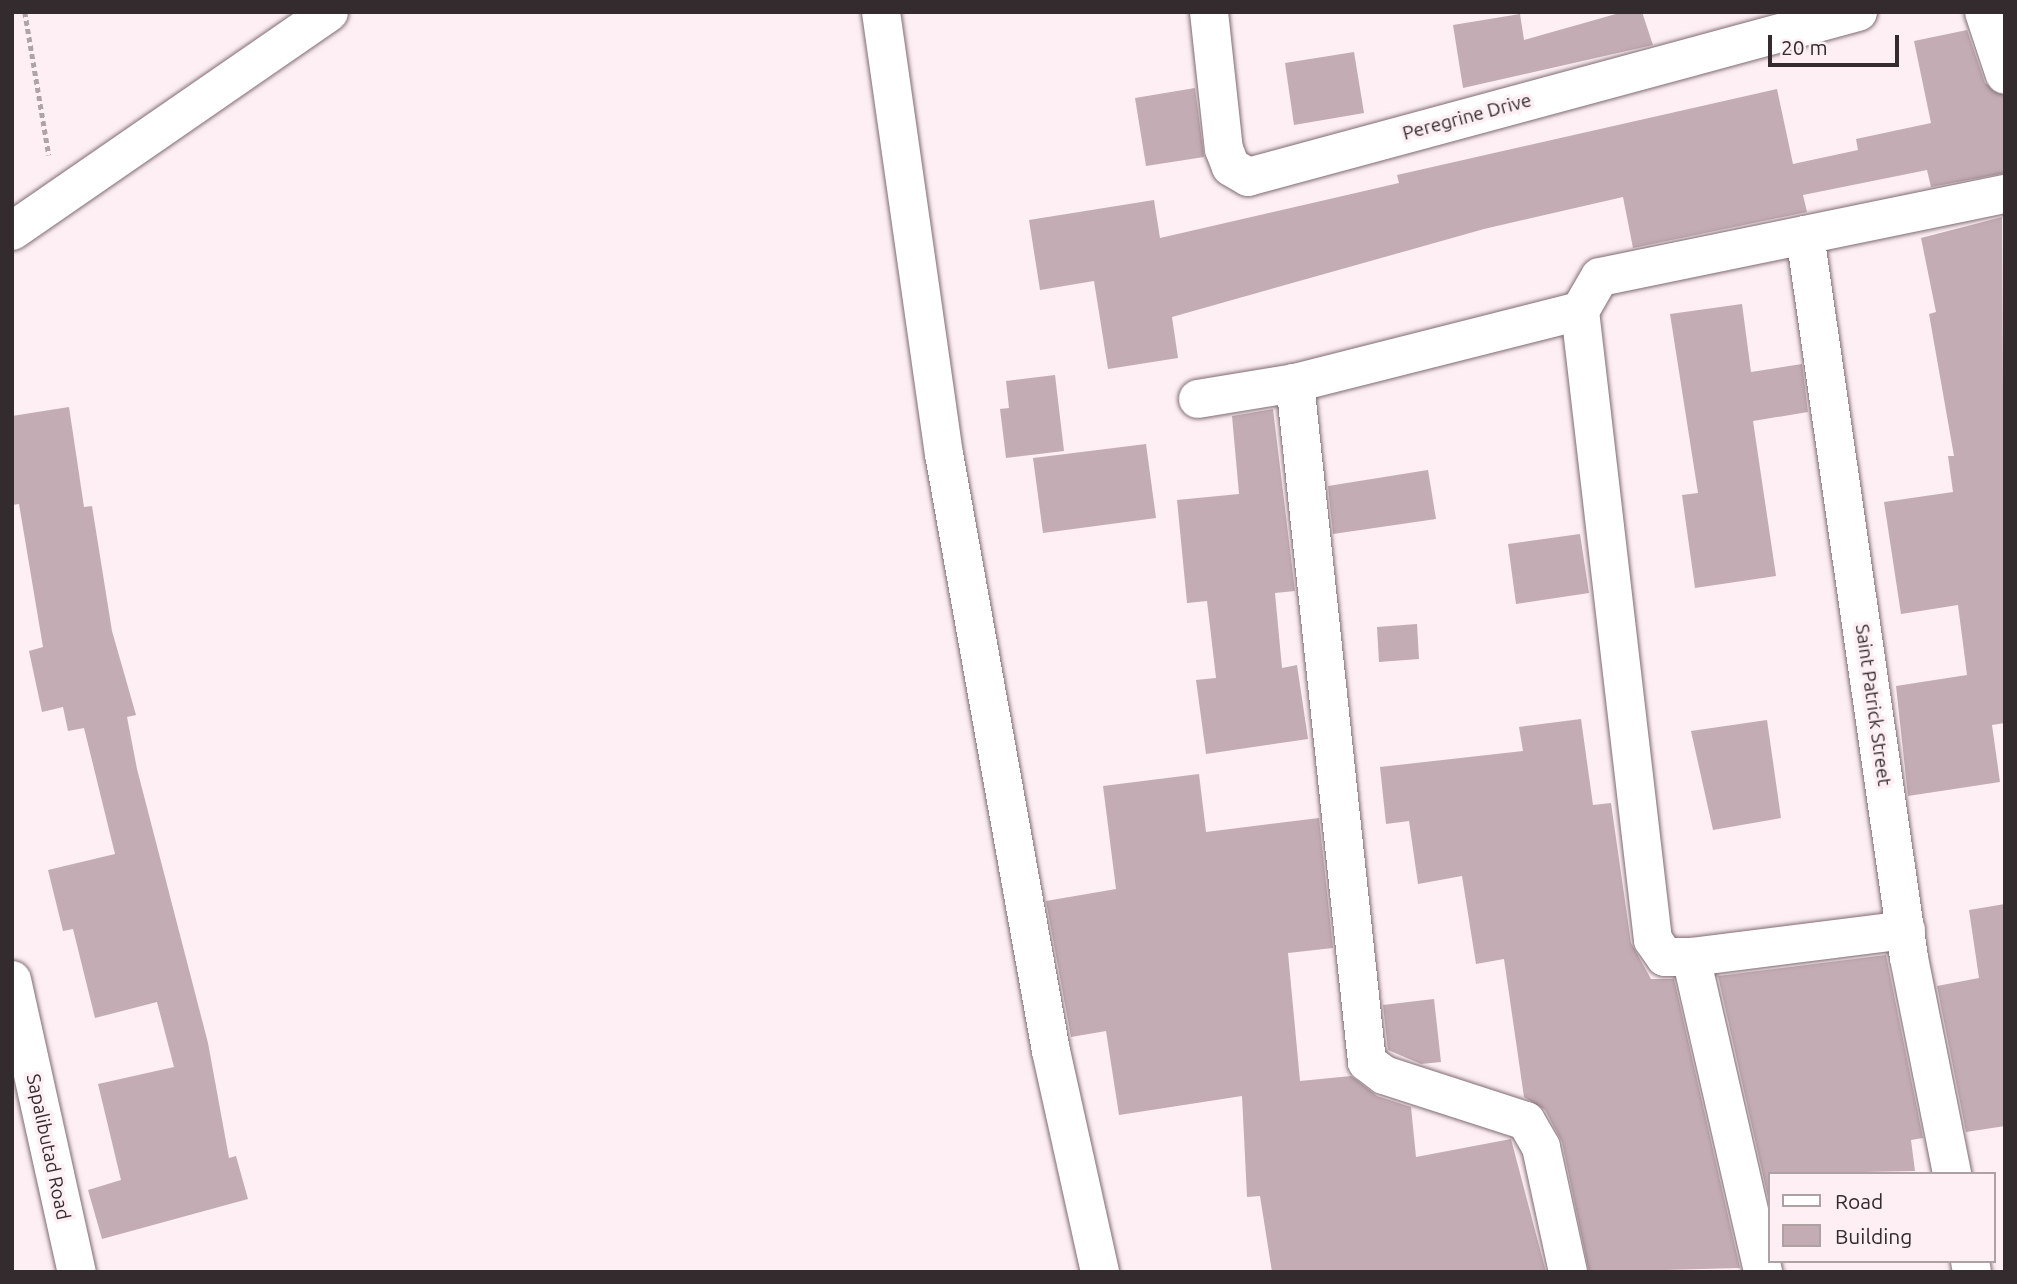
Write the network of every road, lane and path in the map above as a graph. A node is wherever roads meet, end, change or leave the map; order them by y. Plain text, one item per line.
1 (25, 12) edge
2 (329, 12) edge
3 (881, 12) edge
4 (1209, 12) edge
5 (1858, 12) edge
6 (1984, 12) edge
7 (1775, 23) edge
8 (2005, 75) edge
9 (2005, 194) edge
10 (57, 201) junction
11 (12, 231) edge
12 (1805, 235) junction
13 (1580, 311) junction
14 (1295, 383) junction
15 (1198, 399) dead end
16 (1906, 930) junction
17 (1691, 957) junction
18 (12, 980) edge
19 (16, 1019) edge
20 (1952, 1172) edge
21 (77, 1272) edge
22 (1100, 1272) edge
23 (1568, 1272) edge
24 (1763, 1272) edge

1 - 10 path
2 - 10 street
3 - 22 street
4 - 7 street, Peregrine Drive
5 - 7 street, Peregrine Drive
6 - 8 street
9 - 12 street
10 - 11 street
12 - 13 street
12 - 16 street, Saint Patrick Street
13 - 14 street
13 - 17 street
14 - 15 street
14 - 23 street
16 - 17 street
16 - 20 street, Saint Patrick Street
17 - 24 street
18 - 19 street, Sapalibutad Road
19 - 21 street, Sapalibutad Road

